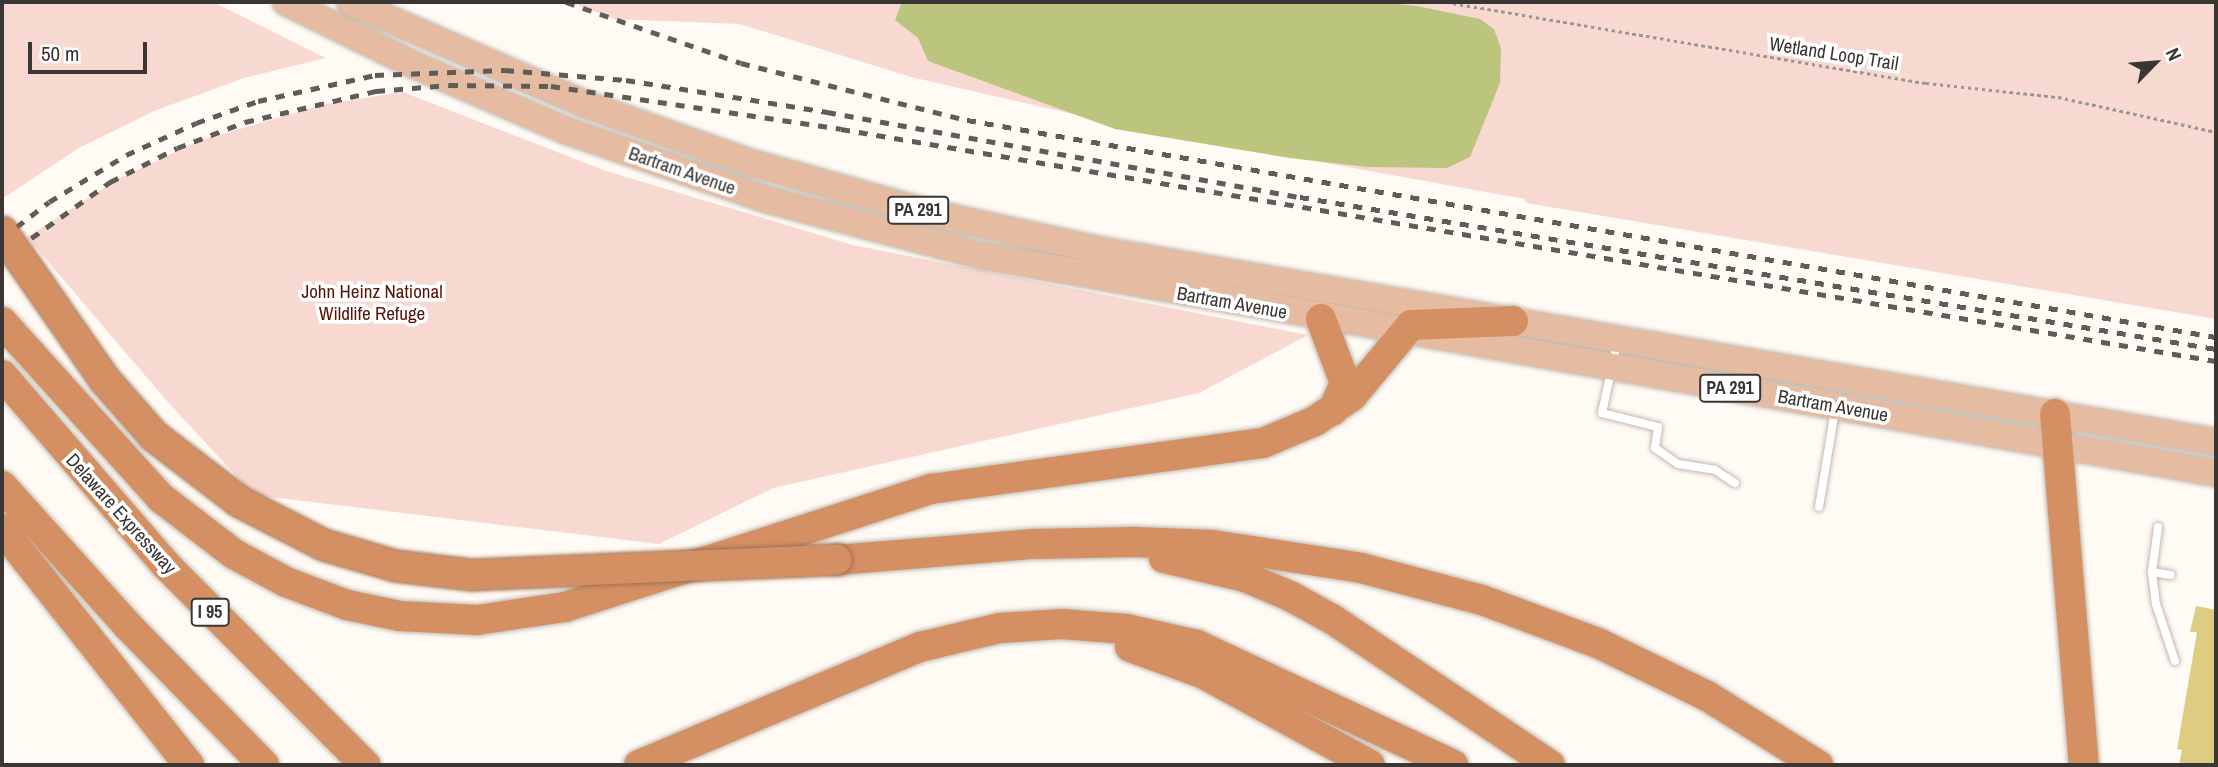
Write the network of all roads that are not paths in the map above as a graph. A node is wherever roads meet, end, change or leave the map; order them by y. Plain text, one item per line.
1 (286, 2) edge
2 (349, 2) edge
3 (2, 232) edge
4 (1321, 319) junction
5 (1513, 321) junction
6 (2, 322) edge
7 (1403, 331) junction
8 (1618, 340) junction
9 (1612, 368) junction
10 (2, 374) edge
11 (1836, 406) junction
12 (1334, 410) junction
13 (2055, 414) junction
14 (2216, 442) edge
15 (2058, 445) junction
16 (2216, 473) edge
17 (1735, 483) dead end
18 (2, 485) edge
19 (1819, 507) dead end
20 (2158, 527) dead end
21 (2, 529) edge
22 (982, 550) junction
23 (2152, 572) junction
24 (2171, 575) dead end
25 (2175, 661) dead end
26 (803, 696) junction
27 (361, 760) edge
28 (189, 765) edge
29 (264, 765) edge
30 (639, 765) edge
31 (1370, 765) edge
32 (1453, 765) edge
33 (1550, 765) edge
34 (1818, 765) edge
35 (2084, 765) edge

1 - 4 main road, Bartram Avenue / PA 291
2 - 5 main road, Bartram Avenue / PA 291
3 - 22 highway, bridge
4 - 7 main road, Bartram Avenue / PA 291
4 - 12 highway
5 - 7 highway
5 - 8 main road, Bartram Avenue / PA 291
6 - 12 highway
7 - 9 main road, Bartram Avenue / PA 291
7 - 12 highway
8 - 9 lane
8 - 13 main road, Bartram Avenue / PA 291
9 - 11 main road, Bartram Avenue / PA 291
9 - 17 lane
10 - 27 highway, Delaware Expressway / I 95
11 - 15 main road, Bartram Avenue / PA 291
11 - 19 lane
13 - 14 main road, Bartram Avenue / PA 291
13 - 15 highway
15 - 16 main road, Bartram Avenue / PA 291
15 - 35 highway
18 - 29 highway
20 - 23 lane
21 - 28 highway
22 - 33 highway
22 - 34 highway
23 - 24 lane
23 - 25 lane
26 - 30 highway
26 - 31 highway
26 - 32 highway

